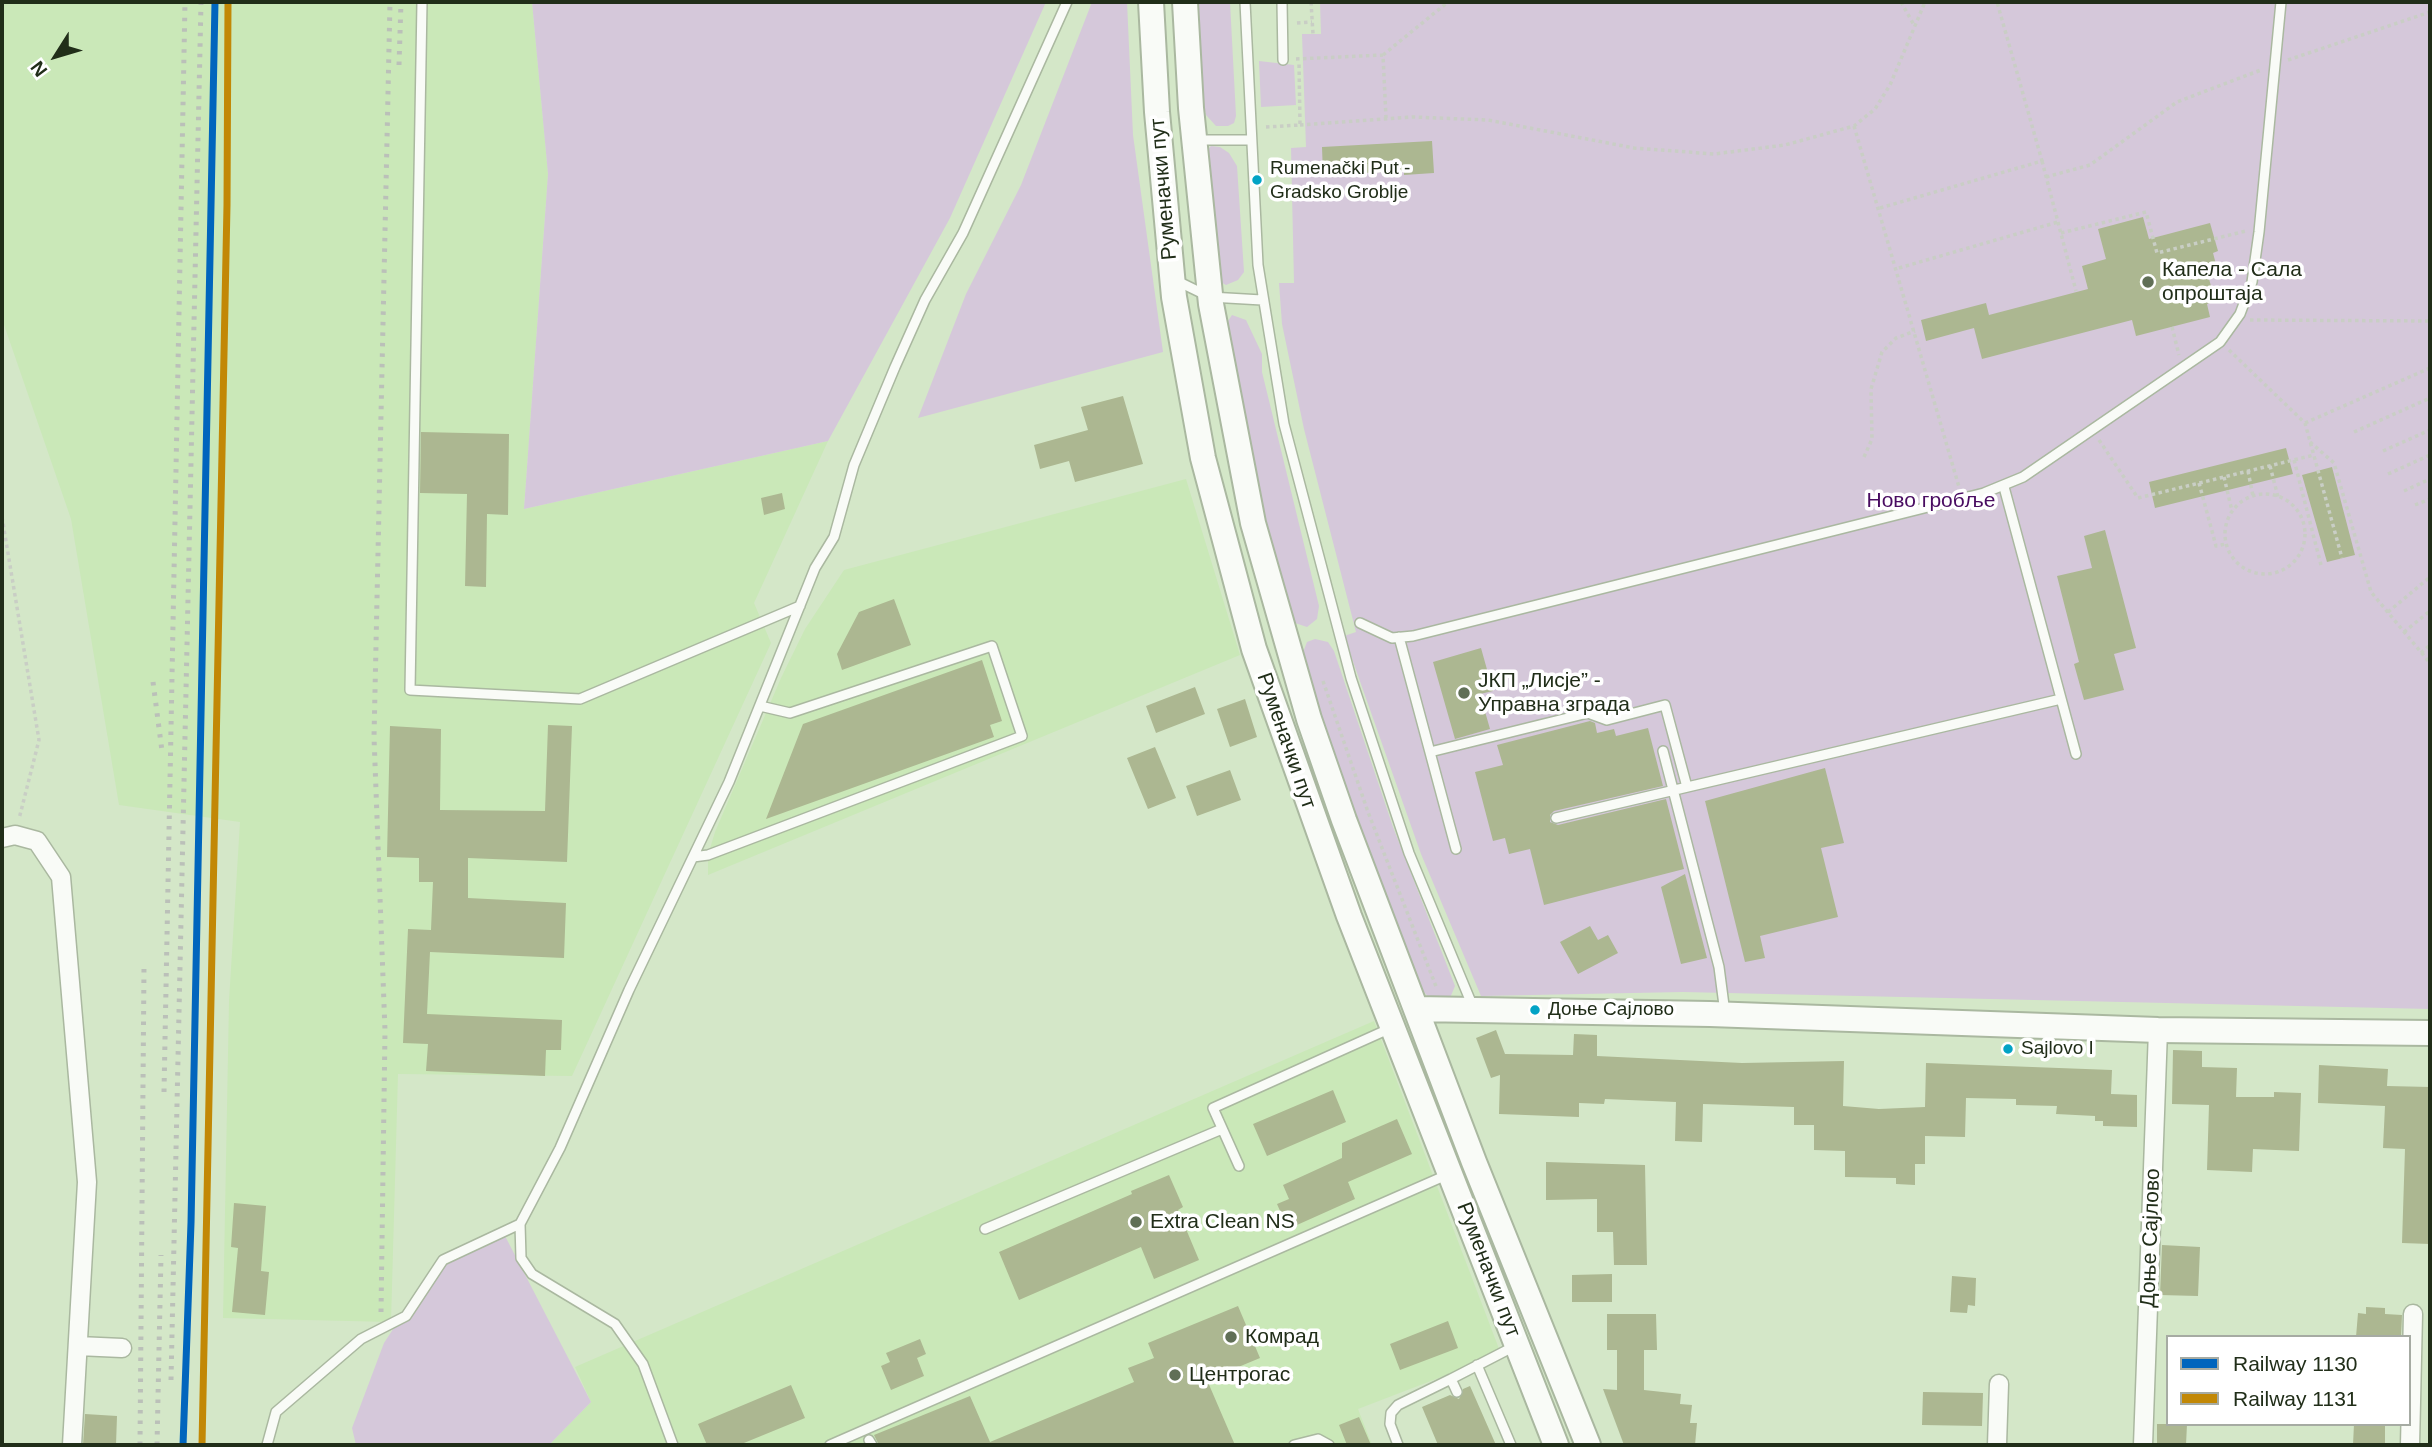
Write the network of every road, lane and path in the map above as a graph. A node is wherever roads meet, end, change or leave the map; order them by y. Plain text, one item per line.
1 (422, 2) edge
2 (1067, 2) edge
3 (1151, 2) edge
4 (1185, 2) edge
5 (1245, 2) edge
6 (1282, 2) edge
7 (1311, 2) edge
8 (1448, 2) edge
9 (1901, 2) edge
10 (1925, 2) edge
11 (1997, 2) edge
12 (2281, 2) edge
13 (2430, 12) edge
14 (1312, 22) junction
15 (1914, 25) junction
16 (1313, 34) dead end
17 (1298, 35) dead end
18 (1298, 47) dead end
19 (1382, 55) junction
20 (1298, 59) junction
21 (1283, 60) dead end
22 (2276, 64) junction
23 (1386, 119) junction
24 (1300, 125) junction
25 (1854, 126) junction
26 (1194, 140) junction
27 (1251, 140) junction
28 (1264, 140) dead end
29 (2042, 161) junction
30 (2046, 177) junction
31 (1879, 208) junction
32 (2058, 222) junction
33 (2259, 228) junction
34 (2061, 233) junction
35 (1898, 269) junction
36 (1172, 278) junction
37 (2076, 292) dead end
38 (1210, 298) junction
39 (1262, 300) junction
40 (2236, 320) junction
41 (2430, 321) edge
42 (2172, 327) dead end
43 (1915, 331) junction
44 (1925, 337) dead end
45 (1917, 339) junction
46 (2220, 342) junction
47 (2182, 368) junction
48 (2430, 368) edge
49 (2430, 398) edge
50 (2305, 423) junction
51 (2092, 429) junction
52 (2430, 430) edge
53 (2354, 432) dead end
54 (2310, 442) junction
55 (2383, 451) dead end
56 (2314, 455) junction
57 (2430, 456) edge
58 (1864, 457) dead end
59 (2294, 460) junction
60 (2270, 466) junction
61 (2248, 471) junction
62 (2388, 474) dead end
63 (2224, 477) junction
64 (2430, 479) edge
65 (2199, 484) junction
66 (2004, 487) junction
67 (2404, 491) dead end
68 (1961, 496) junction
69 (2253, 496) junction
70 (2278, 496) junction
71 (2430, 499) edge
72 (2415, 505) dead end
73 (2232, 511) junction
74 (2, 517) edge
75 (2311, 524) junction
76 (2304, 526) junction
77 (2226, 544) junction
78 (2342, 558) dead end
79 (2322, 565) dead end
80 (2430, 577) edge
81 (800, 606) junction
82 (2430, 611) edge
83 (2388, 612) junction
84 (1360, 623) dead end
85 (2404, 632) junction
86 (1399, 637) junction
87 (2430, 645) edge
88 (2421, 653) junction
89 (2430, 663) edge
90 (2062, 699) junction
91 (760, 706) junction
92 (1663, 751) dead end
93 (1430, 752) junction
94 (2076, 754) dead end
95 (1686, 787) junction
96 (1673, 790) junction
97 (1556, 818) dead end
98 (8, 836) edge
99 (1457, 849) dead end
100 (693, 857) junction
101 (1416, 1009) junction
102 (1473, 1009) junction
103 (1725, 1015) junction
104 (1392, 1027) junction
105 (2158, 1030) junction
106 (2430, 1034) edge
107 (1222, 1129) junction
108 (1238, 1166) dead end
109 (1450, 1173) junction
110 (520, 1224) junction
111 (985, 1229) dead end
112 (2413, 1314) dead end
113 (1517, 1345) junction
114 (78, 1346) junction
115 (122, 1348) dead end
116 (1477, 1365) junction
117 (1451, 1379) junction
118 (1999, 1384) dead end
119 (1457, 1392) dead end
120 (2411, 1401) edge
121 (2410, 1426) edge
122 (72, 1445) edge
123 (267, 1445) edge
124 (673, 1445) edge
125 (830, 1445) edge
126 (1294, 1445) edge
127 (1329, 1445) edge
128 (1398, 1445) edge
129 (1511, 1445) edge
130 (1556, 1445) edge
131 (1588, 1445) edge
132 (1997, 1445) edge
133 (2143, 1445) edge
134 (2410, 1445) edge

1 - 81 lane
2 - 81 lane
3 - 36 main road, Руменачки пут
4 - 26 main road, Руменачки пут
5 - 27 lane
6 - 21 lane
7 - 14 path
8 - 19 path
9 - 15 path
10 - 15 path
11 - 29 path
12 - 22 lane
13 - 22 path
14 - 16 path
14 - 17 path
15 - 25 path
18 - 20 path
19 - 20 path
19 - 23 path
20 - 24 path
22 - 30 path
22 - 33 lane
23 - 24 path
23 - 25 path
24 - 28 path
25 - 31 path
26 - 27 lane
26 - 38 main road, Руменачки пут
27 - 39 lane
29 - 30 path
29 - 31 path
30 - 32 path
31 - 35 path
32 - 34 path
32 - 35 path
33 - 34 path
33 - 40 lane
34 - 37 path
35 - 43 path
36 - 38 lane
36 - 104 main road, Руменачки пут
38 - 39 lane
38 - 101 main road, Руменачки пут
39 - 102 lane
40 - 41 path
40 - 46 lane
42 - 47 path
43 - 45 path
43 - 58 path
44 - 45 path
45 - 68 path
46 - 47 lane
46 - 50 path
47 - 51 lane
48 - 50 path
49 - 53 path
50 - 54 path
51 - 65 path
51 - 66 lane
52 - 55 path
54 - 56 path
54 - 83 path
56 - 59 path
56 - 78 path
57 - 62 path
59 - 60 path
59 - 75 path
60 - 61 path
60 - 70 path
61 - 63 path
61 - 69 path
63 - 65 path
63 - 73 path
64 - 67 path
65 - 77 path
66 - 68 lane
66 - 90 lane
68 - 86 lane
69 - 70 path
69 - 73 path
70 - 76 path
71 - 72 path
73 - 77 path
74 - 98 path
75 - 76 path
75 - 79 path
76 - 77 path
80 - 83 path
81 - 91 lane
82 - 85 path
83 - 85 path
84 - 86 lane
85 - 88 path
86 - 93 lane
87 - 88 path
88 - 89 path
90 - 94 lane
90 - 95 lane
91 - 100 lane
91 - 100 lane
92 - 96 lane
93 - 95 lane
93 - 99 lane
95 - 96 lane
96 - 97 lane
96 - 103 lane
98 - 114 street
100 - 110 lane
101 - 102 main road
101 - 131 main road, Руменачки пут
102 - 103 main road
103 - 105 main road
104 - 107 lane
104 - 109 main road, Руменачки пут
105 - 106 main road
105 - 133 street, Доње Сајлово
107 - 108 lane
107 - 111 lane
109 - 113 main road, Руменачки пут
109 - 125 lane
110 - 123 lane
110 - 124 lane
112 - 120 street
113 - 116 lane
113 - 130 main road, Руменачки пут
114 - 115 street
114 - 122 street
116 - 117 lane
116 - 129 lane
117 - 119 lane
117 - 128 lane
118 - 132 street
121 - 134 street
126 - 127 lane

